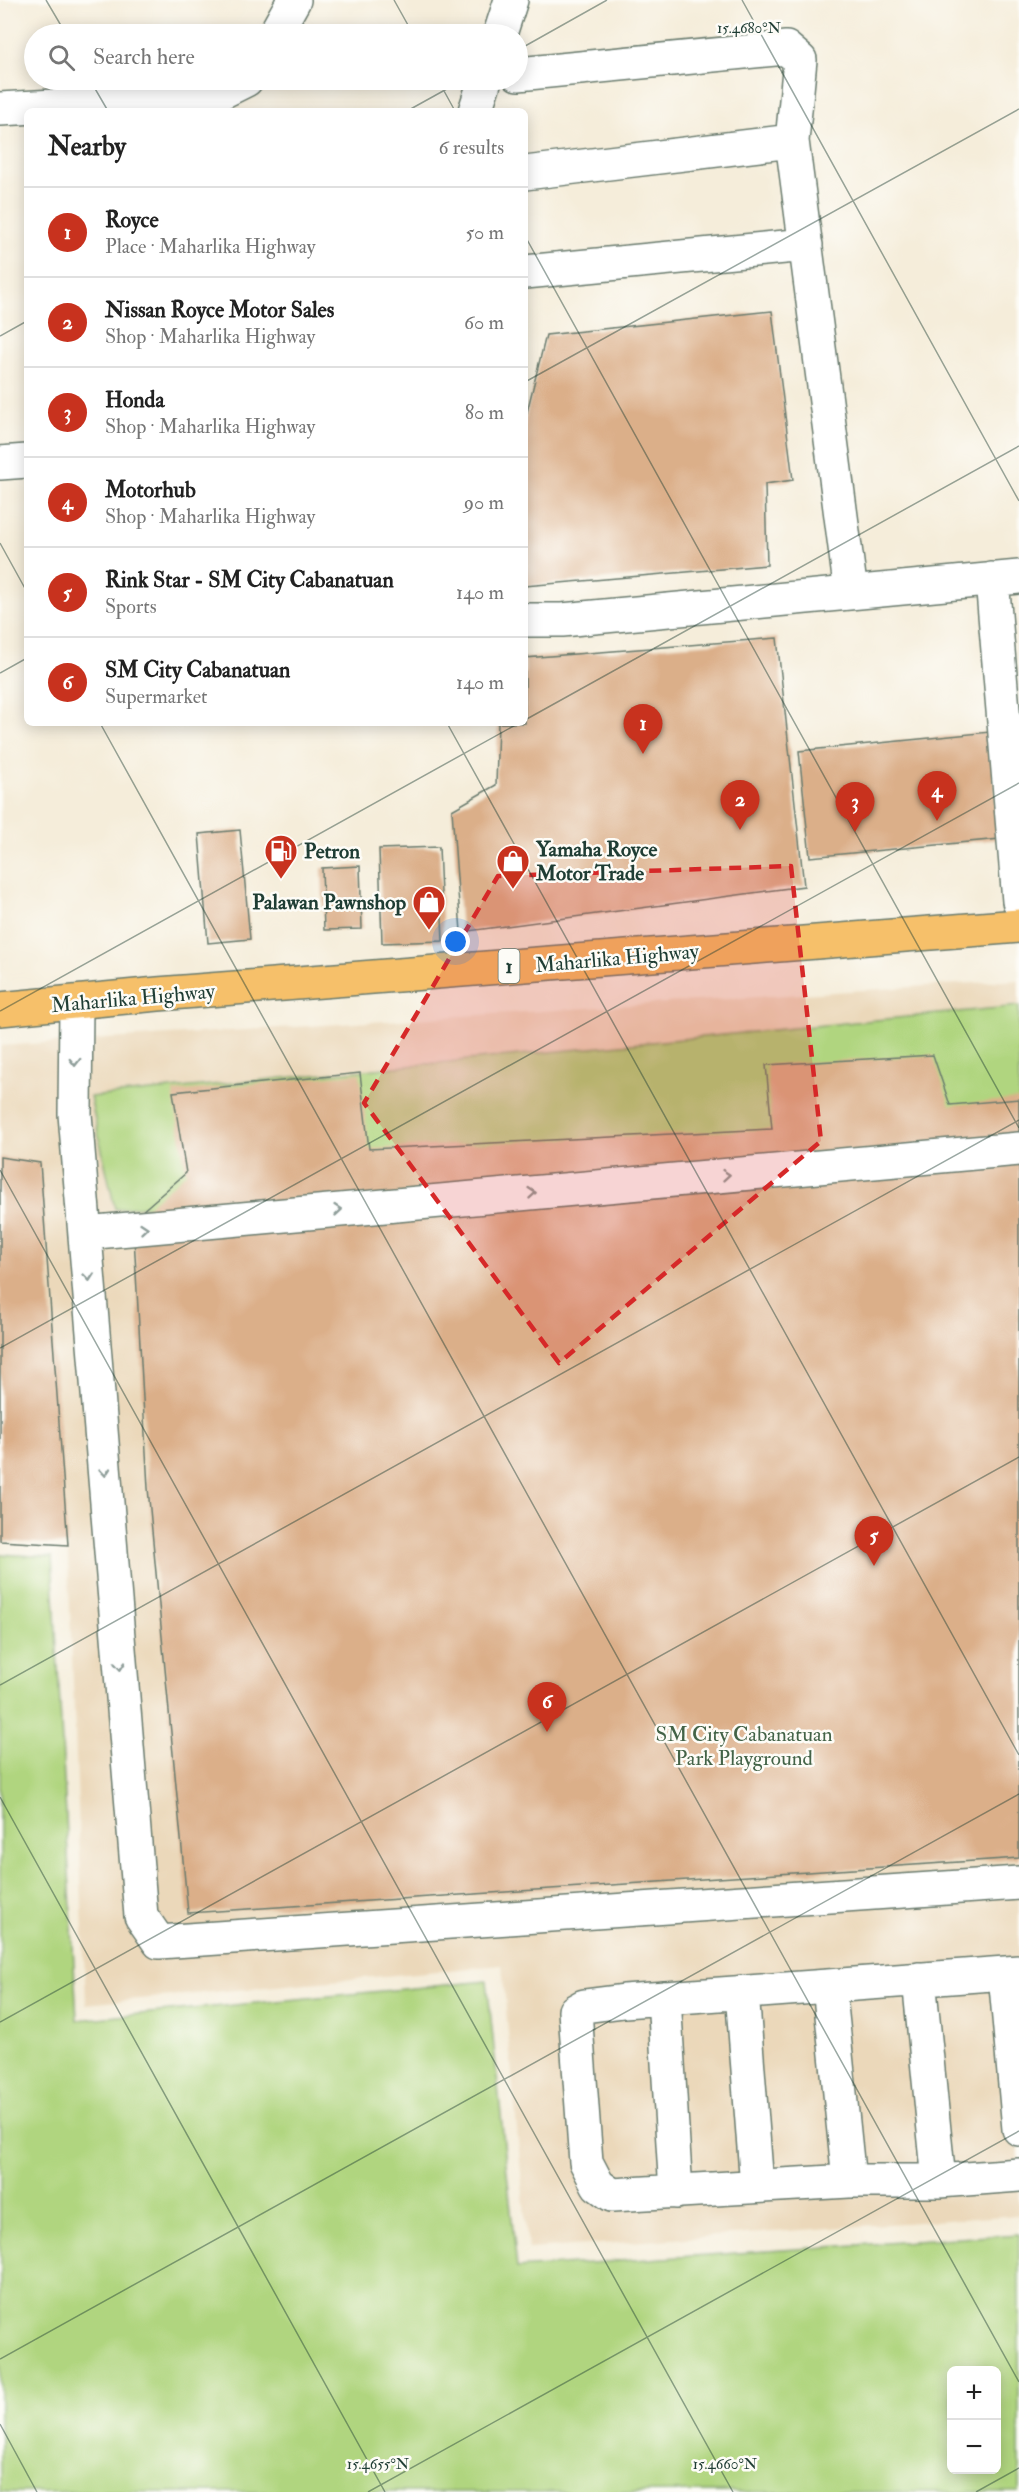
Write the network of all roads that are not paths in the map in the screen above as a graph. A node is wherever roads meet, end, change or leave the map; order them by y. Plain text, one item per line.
1 (294, 0) edge
2 (511, 0) edge
3 (281, 24) edge
4 (503, 24) edge
5 (528, 73) edge
6 (226, 90) edge
7 (482, 90) edge
8 (145, 106) edge
9 (48, 108) edge
10 (476, 108) edge
11 (0, 109) edge
12 (24, 109) edge
13 (792, 141) junction
14 (528, 173) edge
15 (806, 245) junction
16 (528, 272) edge
17 (24, 461) edge
18 (0, 463) edge
19 (1005, 578) edge
20 (850, 593) junction
21 (528, 620) edge
22 (1019, 901) edge
23 (1019, 926) edge
24 (76, 1004) junction
25 (0, 1009) edge
26 (1019, 1149) edge
27 (85, 1233) junction
28 (1019, 1883) edge
29 (1012, 1973) edge
30 (919, 1980) junction
31 (829, 1986) junction
32 (742, 1992) junction
33 (664, 1998) junction
34 (1019, 2129) edge
35 (1019, 2175) edge
36 (849, 2181) junction
37 (939, 2181) junction
38 (757, 2186) junction
39 (676, 2192) junction

1 - 3 street
2 - 4 street
5 - 13 street
6 - 8 street
7 - 10 street
8 - 9 street
11 - 12 street
13 - 14 street
13 - 15 street
15 - 16 street
15 - 20 street
17 - 18 street
19 - 20 street
19 - 22 street
20 - 21 street
23 - 24 main road, Maharlika Highway / 1
24 - 25 main road, Maharlika Highway / 1
24 -> 27 street
27 -> 26 street
27 -> 28 street
29 - 30 street
29 - 34 street
30 - 31 street
30 - 37 street
31 - 32 street
31 - 36 street
32 - 33 street
32 - 38 street
33 - 39 street
33 - 39 street
35 - 37 street
36 - 37 street
36 - 38 street
38 - 39 street

